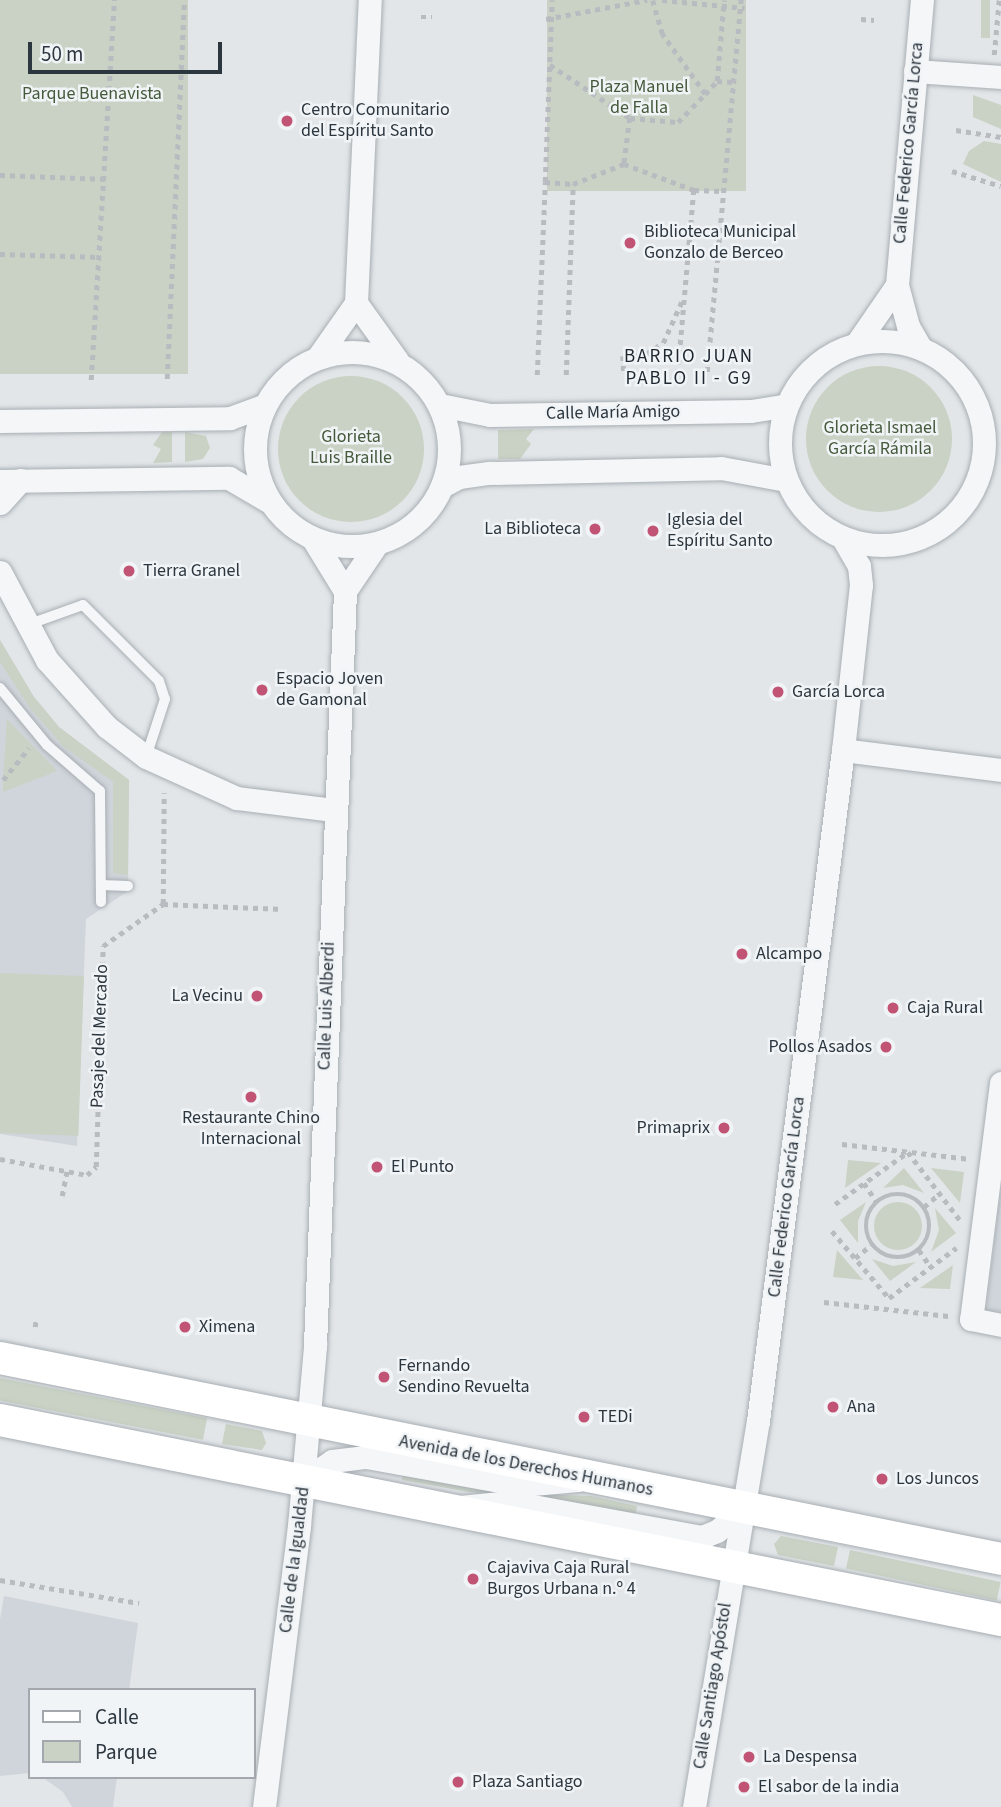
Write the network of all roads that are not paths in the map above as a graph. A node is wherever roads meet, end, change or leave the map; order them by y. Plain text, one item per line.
1 (370, 0) edge
2 (922, 0) edge
3 (997, 66) edge
4 (915, 71) junction
5 (897, 285) junction
6 (356, 303) junction
7 (857, 343) junction
8 (920, 347) junction
9 (318, 357) junction
10 (403, 367) junction
11 (265, 405) junction
12 (440, 405) junction
13 (786, 405) junction
14 (0, 421) edge
15 (11, 480) edge
16 (786, 480) junction
17 (442, 486) junction
18 (271, 502) junction
19 (0, 503) edge
20 (843, 538) junction
21 (313, 539) junction
22 (902, 544) junction
23 (376, 545) junction
24 (0, 572) edge
25 (861, 585) junction
26 (345, 591) junction
27 (27, 625) junction
28 (0, 688) edge
29 (843, 750) junction
30 (146, 757) junction
31 (1001, 770) edge
32 (334, 810) junction
33 (102, 884) junction
34 (128, 886) dead end
35 (101, 902) dead end
36 (1001, 1083) edge
37 (1001, 1325) edge
38 (0, 1358) edge
39 (0, 1420) edge
40 (309, 1421) junction
41 (589, 1478) junction
42 (304, 1480) junction
43 (455, 1508) junction
44 (744, 1508) junction
45 (1001, 1559) edge
46 (733, 1564) junction
47 (1001, 1620) edge
48 (264, 1807) edge
49 (694, 1807) edge

1 - 6 street
2 - 4 street, Calle Federico García Lorca
3 - 4 street
4 - 5 street, Calle Federico García Lorca
5 - 7 street, Calle Federico García Lorca
5 - 8 street, Calle Federico García Lorca
6 - 9 street
6 - 10 street
7 - 8 street
7 - 13 street
8 - 22 street
9 - 10 street
9 - 11 street
10 - 12 street
11 - 14 street
11 - 18 street
12 - 13 street, Calle María Amigo
12 - 17 street
13 - 16 street
15 - 18 street
15 - 19 street
16 - 17 street
16 - 20 street
17 - 23 street
18 - 21 street
20 - 22 street
20 - 25 street, Calle Federico García Lorca
21 - 23 street
21 - 26 street
22 - 25 street
23 - 26 street
24 - 27 street
25 - 29 street, Calle Federico García Lorca
26 - 32 street, Calle Luis Alberdi
27 - 30 street
27 - 30 lane
28 - 33 lane
29 - 31 street
29 - 44 street, Calle Federico García Lorca
30 - 32 street
32 - 40 street, Calle Luis Alberdi
33 - 34 lane
33 - 35 lane
36 - 37 street
38 - 40 street, Avenida de los Derechos Humanos
39 - 42 street
40 - 41 street, Avenida de los Derechos Humanos
40 - 42 street
41 - 42 street, Calle de la Igualdad
41 - 44 street, Avenida de los Derechos Humanos
42 - 43 street
42 - 48 street, Calle de la Igualdad
43 - 44 street
43 - 46 street
44 - 45 street, Avenida de los Derechos Humanos
44 - 46 street
46 - 47 street
46 - 49 street, Calle Santiago Apóstol

